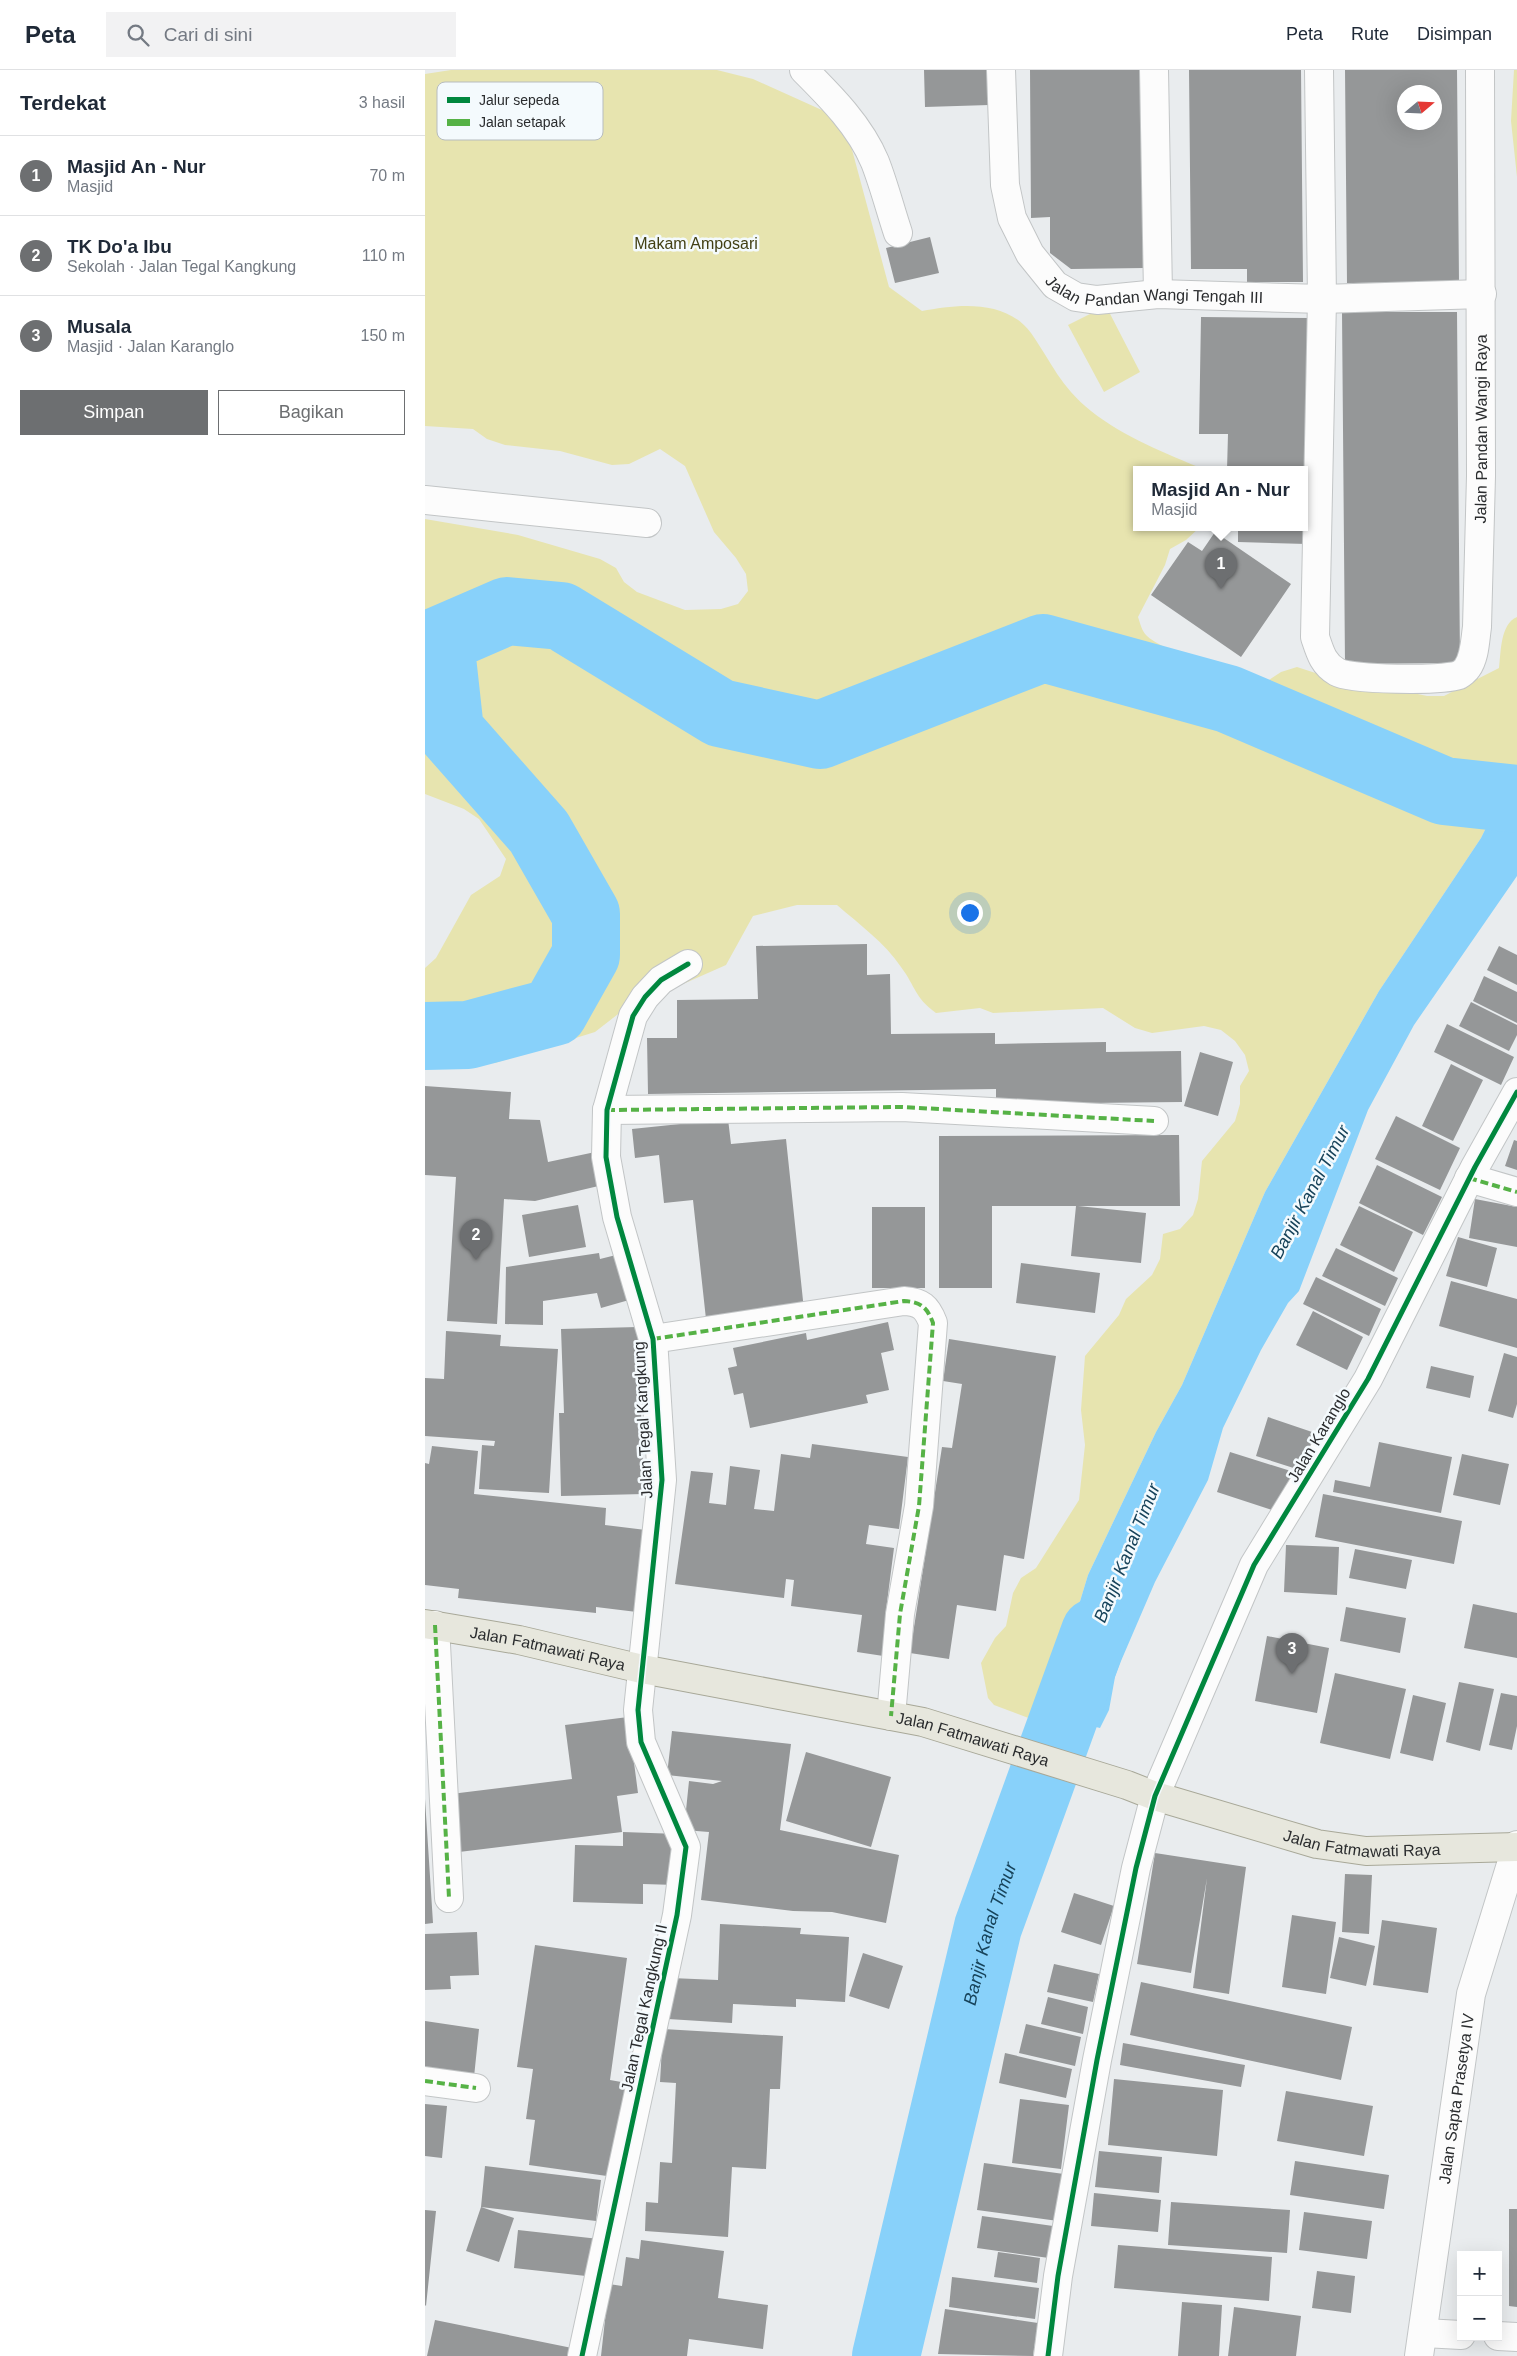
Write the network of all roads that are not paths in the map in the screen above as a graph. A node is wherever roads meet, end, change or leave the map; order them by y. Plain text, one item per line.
1 (804, 70) edge
2 (1001, 70) edge
3 (1154, 70) edge
4 (1319, 70) edge
5 (1480, 70) edge
6 (897, 233) dead end
7 (1158, 294) junction
8 (1482, 294) junction
9 (1322, 299) junction
10 (425, 500) edge
11 (647, 523) dead end
12 (688, 964) dead end
13 (1517, 1092) edge
14 (607, 1110) junction
15 (1153, 1121) dead end
16 (1469, 1178) junction
17 (1517, 1192) edge
18 (653, 1339) junction
19 (430, 1625) edge
20 (643, 1669) junction
21 (891, 1716) junction
22 (1155, 1796) junction
23 (1517, 1846) edge
24 (449, 1898) dead end
25 (425, 2081) edge
26 (476, 2088) dead end
27 (1457, 2336) edge
28 (1502, 2336) edge
29 (1517, 2337) edge
30 (1421, 2345) edge
31 (581, 2356) edge
32 (1049, 2356) edge

1 - 6 street
2 - 7 street, Jalan Pandan Wangi Tengah III
3 - 7 street
4 - 9 street
5 - 8 street, Jalan Pandan Wangi Raya
7 - 9 street, Jalan Pandan Wangi Tengah III
8 - 9 street, Jalan Pandan Wangi Tengah III
8 - 9 street, Jalan Pandan Wangi Raya
10 - 11 street
12 - 14 street, Jalan Tegal Kangkung
13 - 16 street, Jalan Karanglo
14 - 15 street
14 - 18 street, Jalan Tegal Kangkung
16 - 17 street
16 - 22 street, Jalan Karanglo
18 - 20 street, Jalan Tegal Kangkung
18 - 21 street
19 - 20 main road, Jalan Fatmawati Raya
19 - 24 street
20 - 21 main road, Jalan Fatmawati Raya
20 - 31 street, Jalan Tegal Kangkung II
21 - 22 main road, Jalan Fatmawati Raya
22 - 23 main road, Jalan Fatmawati Raya
22 - 32 street, Jalan Karanglo
23 - 30 street, Jalan Sapta Prasetya IV
25 - 26 street
27 - 30 street
28 - 29 street

